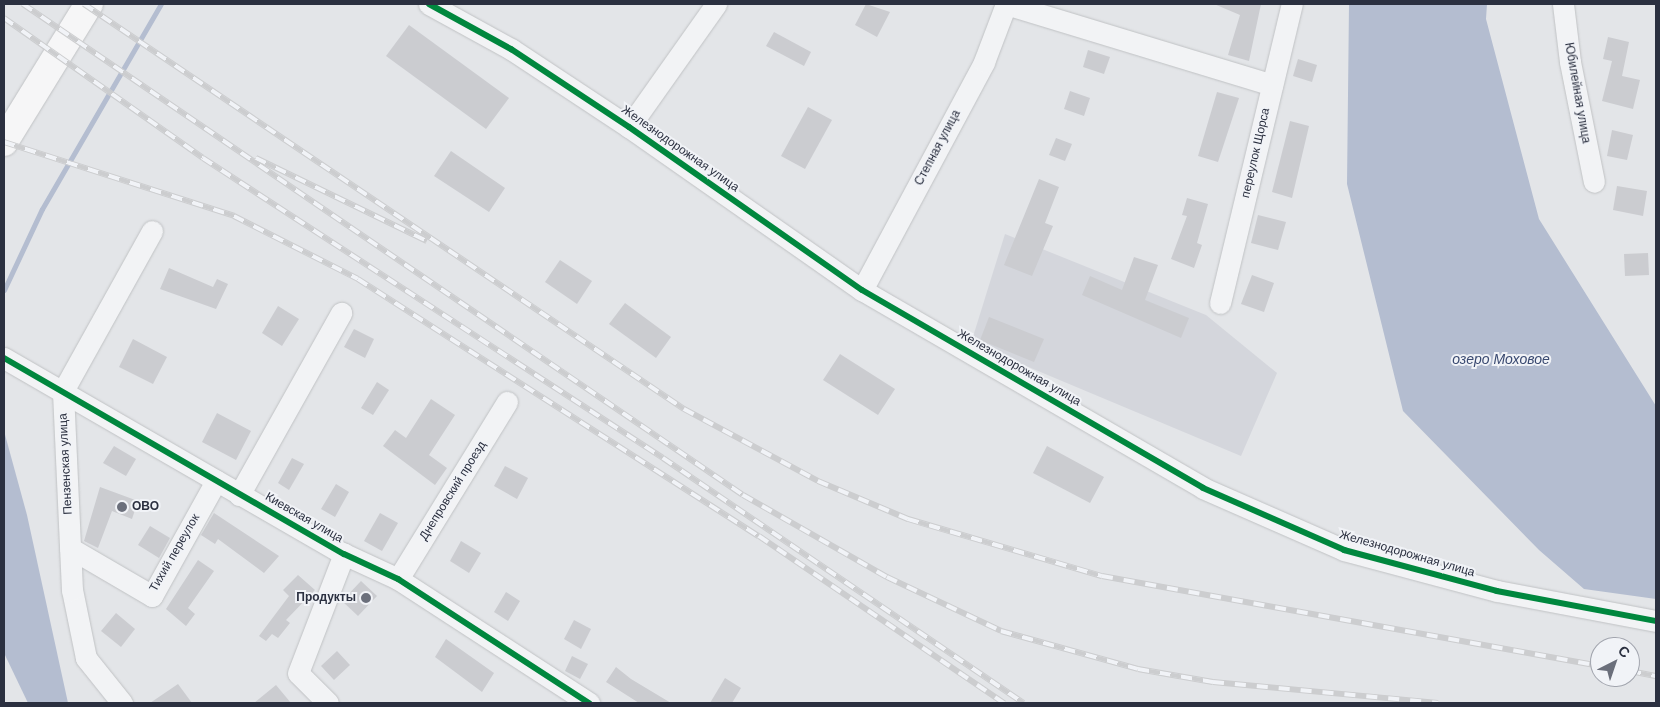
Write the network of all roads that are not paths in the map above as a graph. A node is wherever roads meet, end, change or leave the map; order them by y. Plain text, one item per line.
1 (89, 4) edge
2 (429, 4) edge
3 (716, 4) edge
4 (1006, 4) edge
5 (1292, 4) edge
6 (1563, 4) edge
7 (1272, 85) junction
8 (629, 127) junction
9 (4, 142) edge
10 (1594, 182) dead end
11 (152, 230) dead end
12 (862, 290) junction
13 (1220, 303) dead end
14 (341, 313) dead end
15 (4, 358) edge
16 (63, 391) junction
17 (507, 402) dead end
18 (216, 481) junction
19 (239, 495) junction
20 (70, 548) junction
21 (344, 554) junction
22 (398, 579) junction
23 (1656, 622) edge
24 (122, 703) edge
25 (328, 703) edge
26 (589, 703) edge

1 - 9 main road
2 - 8 street, Железнодорожная улица
3 - 8 street
4 - 7 street
4 - 12 street, Степная улица
5 - 7 street, переулок Щорса
6 - 10 street, Юбилейная улица
7 - 13 street, переулок Щорса
8 - 12 street, Железнодорожная улица
11 - 16 street
12 - 23 street, Железнодорожная улица
14 - 19 street
15 - 16 street, Киевская улица
16 - 18 street, Киевская улица
16 - 20 street, Пензенская улица
17 - 22 street, Днепровский проезд
18 - 19 street, Киевская улица
18 - 20 street, Тихий переулок
19 - 21 street, Киевская улица
20 - 24 street, Пензенская улица
21 - 22 street, Киевская улица
21 - 25 street
22 - 26 street, Киевская улица

